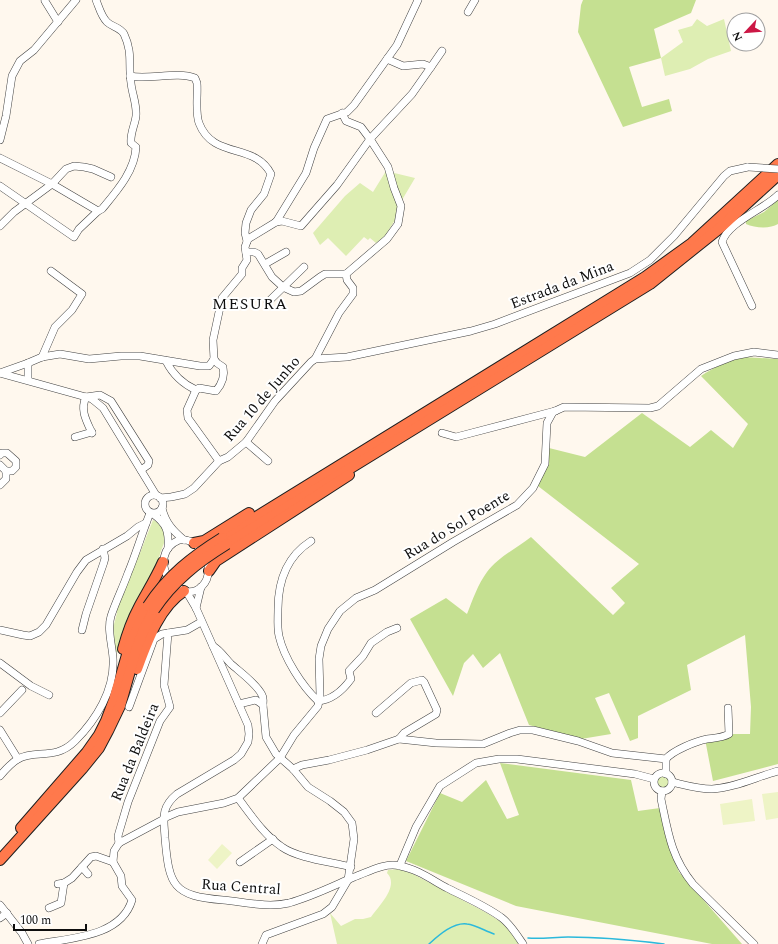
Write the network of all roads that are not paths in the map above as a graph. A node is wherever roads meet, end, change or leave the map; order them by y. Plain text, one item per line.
1 (76, 0) edge
2 (96, 0) edge
3 (418, 0) edge
4 (475, 0) edge
5 (45, 1) dead end
6 (468, 12) dead end
7 (58, 22) junction
8 (442, 51) dead end
9 (387, 59) junction
10 (431, 67) junction
11 (130, 76) junction
12 (342, 113) junction
13 (370, 139) junction
14 (0, 140) edge
15 (0, 158) edge
16 (778, 164) edge
17 (778, 169) edge
18 (778, 175) edge
19 (111, 177) dead end
20 (52, 184) junction
21 (0, 186) edge
22 (778, 195) edge
23 (25, 204) junction
24 (98, 211) junction
25 (276, 222) junction
26 (0, 226) edge
27 (247, 241) junction
28 (246, 252) junction
29 (286, 252) dead end
30 (265, 264) junction
31 (304, 267) dead end
32 (51, 271) dead end
33 (346, 274) junction
34 (283, 287) junction
35 (268, 302) dead end
36 (752, 306) dead end
37 (778, 355) edge
38 (42, 357) junction
39 (316, 359) junction
40 (166, 361) junction
41 (215, 362) junction
42 (28, 363) junction
43 (0, 373) edge
44 (28, 380) junction
45 (196, 390) junction
46 (86, 397) junction
47 (443, 402) junction
48 (558, 410) junction
49 (434, 416) junction
50 (442, 432) dead end
51 (75, 437) dead end
52 (246, 442) junction
53 (1, 453) edge
54 (219, 461) junction
55 (268, 461) dead end
56 (0, 465) edge
57 (144, 468) junction
58 (6, 471) junction
59 (0, 485) edge
60 (159, 500) junction
61 (151, 514) junction
62 (146, 523) junction
63 (189, 541) junction
64 (225, 541) junction
65 (311, 541) dead end
66 (168, 548) junction
67 (103, 549) junction
68 (163, 562) junction
69 (209, 570) junction
70 (201, 587) junction
71 (185, 591) junction
72 (172, 601) junction
73 (194, 605) junction
74 (151, 608) junction
75 (201, 622) junction
76 (397, 628) dead end
77 (0, 630) edge
78 (82, 630) dead end
79 (168, 633) junction
80 (211, 644) junction
81 (0, 663) edge
82 (120, 680) junction
83 (22, 690) dead end
84 (124, 693) junction
85 (49, 695) dead end
86 (318, 701) junction
87 (239, 704) junction
88 (263, 704) junction
89 (129, 707) dead end
90 (728, 708) dead end
91 (0, 713) edge
92 (376, 713) dead end
93 (0, 730) edge
94 (399, 739) junction
95 (280, 758) junction
96 (18, 759) junction
97 (666, 759) junction
98 (293, 769) junction
99 (778, 771) edge
100 (666, 774) junction
101 (0, 776) edge
102 (654, 779) junction
103 (672, 782) junction
104 (662, 791) junction
105 (238, 798) junction
106 (164, 819) junction
107 (273, 839) junction
108 (119, 843) junction
109 (0, 850) edge
110 (0, 860) edge
111 (110, 861) junction
112 (240, 862) dead end
113 (82, 866) junction
114 (400, 866) junction
115 (351, 867) junction
116 (88, 874) dead end
117 (348, 880) junction
118 (335, 885) junction
119 (339, 896) junction
120 (0, 905) edge
121 (49, 908) dead end
122 (7, 913) junction
123 (0, 918) edge
124 (28, 944) edge
125 (39, 944) edge
126 (262, 944) edge
127 (523, 944) edge
128 (754, 944) edge

1 - 7 street
2 - 11 street
3 - 9 street
4 - 6 street
5 - 7 street
7 - 14 street
8 - 10 street
9 - 10 street
9 - 12 street
10 - 13 street
11 - 24 street
11 - 27 street
12 - 13 street
12 - 25 street
13 - 25 street
13 - 33 street
15 - 20 street
16 - 47 highway
17 - 39 street, Estrada da Mina, bridge
18 - 49 highway
19 - 20 street
20 - 23 street
20 - 24 street
21 - 23 street
22 - 36 street
23 - 24 street
23 - 26 street
25 - 27 street
27 - 28 street
28 - 30 street
28 - 41 street
29 - 30 street
30 - 34 street
31 - 34 street
32 - 38 street
33 - 34 street
33 - 39 street
34 - 35 street
37 - 48 street
38 - 40 street
38 - 42 street
39 - 52 street, Rua 10 de Junho
40 - 41 street
40 - 45 street
41 - 45 street
42 - 43 street
42 - 44 street
43 - 44 street
44 - 46 street
45 - 54 street
46 - 51 street
46 - 57 street
46 - 57 street
47 - 63 highway
47 - 64 highway
48 - 50 street
48 - 86 street, Rua do Sol Poente
49 - 64 highway
49 - 69 highway
52 - 54 street, Rua 10 de Junho
52 - 55 street
53 - 58 street
54 - 60 street, Rua 10 de Junho
56 - 58 street
57 - 60 street
58 - 59 street
60 - 61 street, Rua 10 de Junho
60 - 61 street
60 - 63 street
61 - 62 street
61 - 66 street
62 - 67 street
62 - 96 street
63 - 66 street
63 - 69 street
64 - 74 highway, bridge
65 - 86 street
66 - 68 street
67 - 77 street
67 - 78 street
68 - 71 street
68 - 82 highway
69 - 70 street
70 - 71 street
70 - 73 street
71 - 72 highway
71 - 73 street, Rua Central
72 - 73 street
72 - 84 highway
73 - 75 street, Rua Central
74 - 82 highway
74 - 84 highway
75 - 79 street
75 - 80 street, Rua Central
76 - 86 street
79 - 89 street
79 - 108 street, Rua da Baldeira
80 - 87 street, Rua Central
80 - 88 street
81 - 85 street
82 - 109 highway
83 - 91 street
84 - 110 highway
86 - 95 street
87 - 88 street
87 - 106 street, Rua Central
88 - 95 street
90 - 97 street
92 - 94 street
93 - 96 street
94 - 97 street
94 - 98 street
95 - 98 street
95 - 105 street
96 - 101 street
97 - 100 street
98 - 115 street
99 - 103 street
100 - 102 street
100 - 103 street
102 - 104 street
102 - 114 street
103 - 104 street
104 - 128 street
105 - 106 street
105 - 107 street
106 - 108 street
106 - 118 street, Rua Central
107 - 112 street
107 - 115 street
108 - 111 street
111 - 113 street
111 - 125 street
113 - 116 street
113 - 121 street
114 - 117 street, Rua Central
114 - 127 street
115 - 117 street
117 - 118 street, Rua Central
117 - 119 street
118 - 119 street
119 - 126 street
120 - 122 street
122 - 123 street
122 - 124 street

